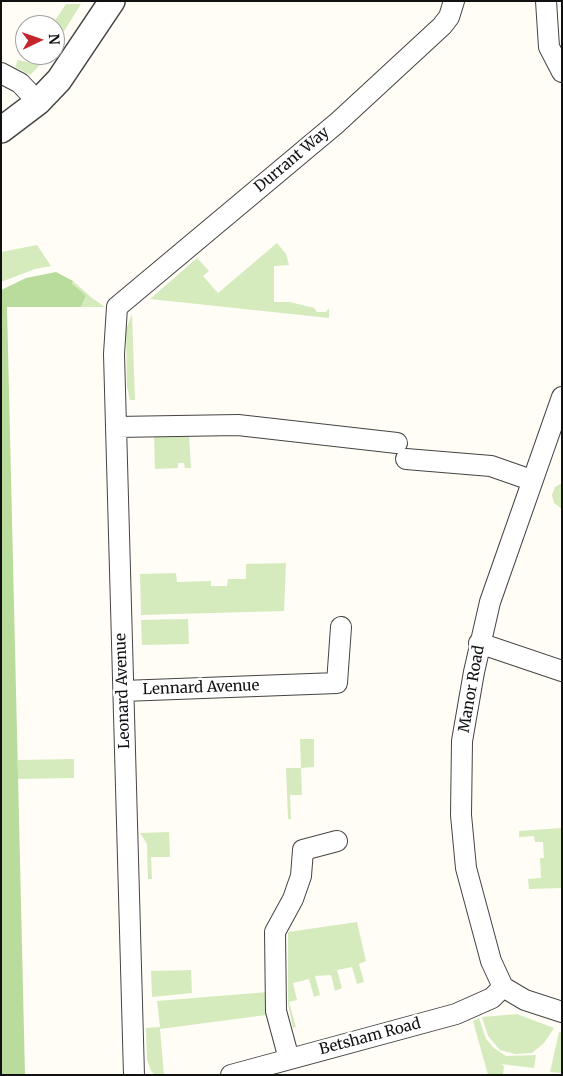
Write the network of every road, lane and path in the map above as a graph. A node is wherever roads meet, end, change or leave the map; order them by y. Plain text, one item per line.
1 (112, 1) edge
2 (454, 1) edge
3 (546, 1) edge
4 (562, 72) edge
5 (1, 73) edge
6 (38, 102) junction
7 (1, 130) edge
8 (117, 307) joint
9 (562, 397) edge
10 (116, 427) junction
11 (531, 480) junction
12 (340, 627) dead end
13 (480, 643) junction
14 (562, 671) edge
15 (123, 691) junction
16 (337, 841) dead end
17 (503, 987) junction
18 (562, 1012) edge
19 (289, 1059) junction
20 (134, 1075) edge
21 (231, 1075) edge

1 - 6 street
2 - 8 street, Durrant Way
3 - 4 street
5 - 6 street
6 - 7 street
8 - 10 street, Leonard Avenue
9 - 11 street, Manor Road
10 - 11 street
10 - 15 street, Leonard Avenue
11 - 13 street, Manor Road
12 - 15 street, Lennard Avenue
13 - 14 street
13 - 17 street, Manor Road
15 - 20 street, Leonard Avenue
16 - 19 street
17 - 18 street
17 - 19 street, Betsham Road
19 - 21 street, Betsham Road

